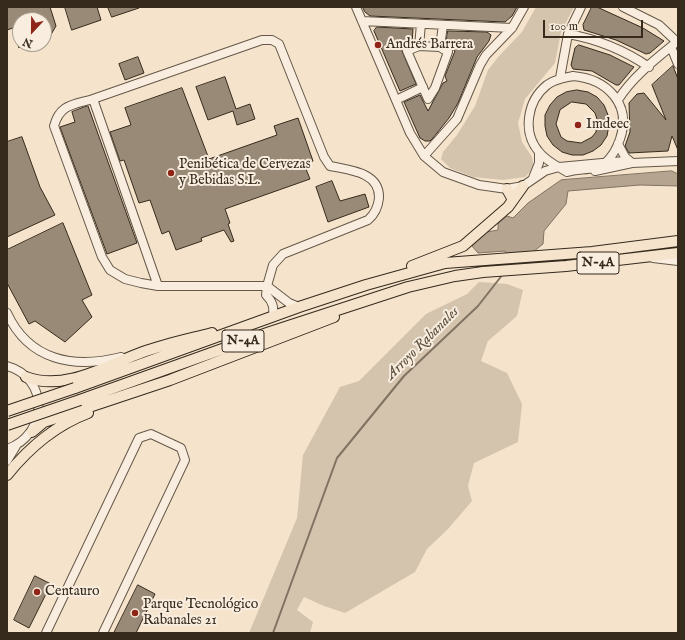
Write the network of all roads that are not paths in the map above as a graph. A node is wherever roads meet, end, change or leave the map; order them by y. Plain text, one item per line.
1 (356, 7) edge
2 (524, 7) edge
3 (581, 7) edge
4 (623, 7) edge
5 (362, 21) junction
6 (421, 24) junction
7 (443, 25) junction
8 (512, 28) junction
9 (568, 34) junction
10 (675, 43) edge
11 (419, 46) junction
12 (440, 47) junction
13 (678, 64) edge
14 (649, 66) junction
15 (560, 78) junction
16 (423, 87) junction
17 (93, 99) junction
18 (396, 100) junction
19 (618, 100) junction
20 (618, 144) junction
21 (539, 152) junction
22 (424, 156) junction
23 (678, 161) edge
24 (605, 163) junction
25 (632, 163) junction
26 (559, 167) junction
27 (567, 172) junction
28 (527, 183) junction
29 (492, 187) junction
30 (507, 189) junction
31 (513, 200) junction
32 (678, 241) edge
33 (678, 253) edge
34 (644, 257) junction
35 (678, 261) edge
36 (366, 285) junction
37 (158, 286) junction
38 (266, 286) junction
39 (408, 287) junction
40 (299, 307) junction
41 (7, 313) edge
42 (273, 316) junction
43 (143, 352) junction
44 (7, 360) edge
45 (10, 367) edge
46 (26, 377) junction
47 (170, 380) junction
48 (7, 411) edge
49 (7, 425) edge
50 (32, 432) junction
51 (16, 446) junction
52 (7, 448) edge
53 (7, 461) edge
54 (7, 475) edge
55 (46, 633) edge
56 (103, 633) edge

1 - 5 street
2 - 8 street
3 - 9 street
4 - 10 street
5 - 6 street
5 - 18 street
6 - 7 street
6 - 11 street
7 - 8 street
7 - 12 street
8 - 22 street
9 - 14 street
9 - 15 street
10 - 13 street
10 - 14 street
11 - 12 street
11 - 16 street
12 - 16 street
14 - 19 street
15 - 19 street
15 - 21 street
16 - 18 street
17 - 37 street
17 - 37 street
17 - 38 street
18 - 22 street
19 - 20 street
20 - 24 street
20 - 25 street
21 - 26 street
21 - 28 street
22 - 29 street
23 - 25 street
24 - 25 street
24 - 26 street
24 - 27 street
25 - 27 street
26 - 27 street
26 - 28 street
27 - 28 street
28 - 29 street
28 - 30 street
28 - 31 main road
29 - 30 street
30 - 31 main road
31 - 36 main road
32 - 36 main road, N-4A
33 - 34 main road, N-4A
34 - 35 street
34 - 39 main road, N-4A
36 - 40 main road, N-4A
37 - 38 street
38 - 40 street
38 - 42 street
39 - 47 main road
39 - 49 main road, N-4A, bridge
40 - 42 main road, N-4A
41 - 43 street
42 - 43 main road
42 - 48 main road, N-4A, bridge
43 - 46 main road
44 - 45 street
45 - 46 street
46 - 50 street
47 - 50 main road
47 - 54 main road
50 - 51 street
51 - 52 street
51 - 53 street
55 - 56 street

